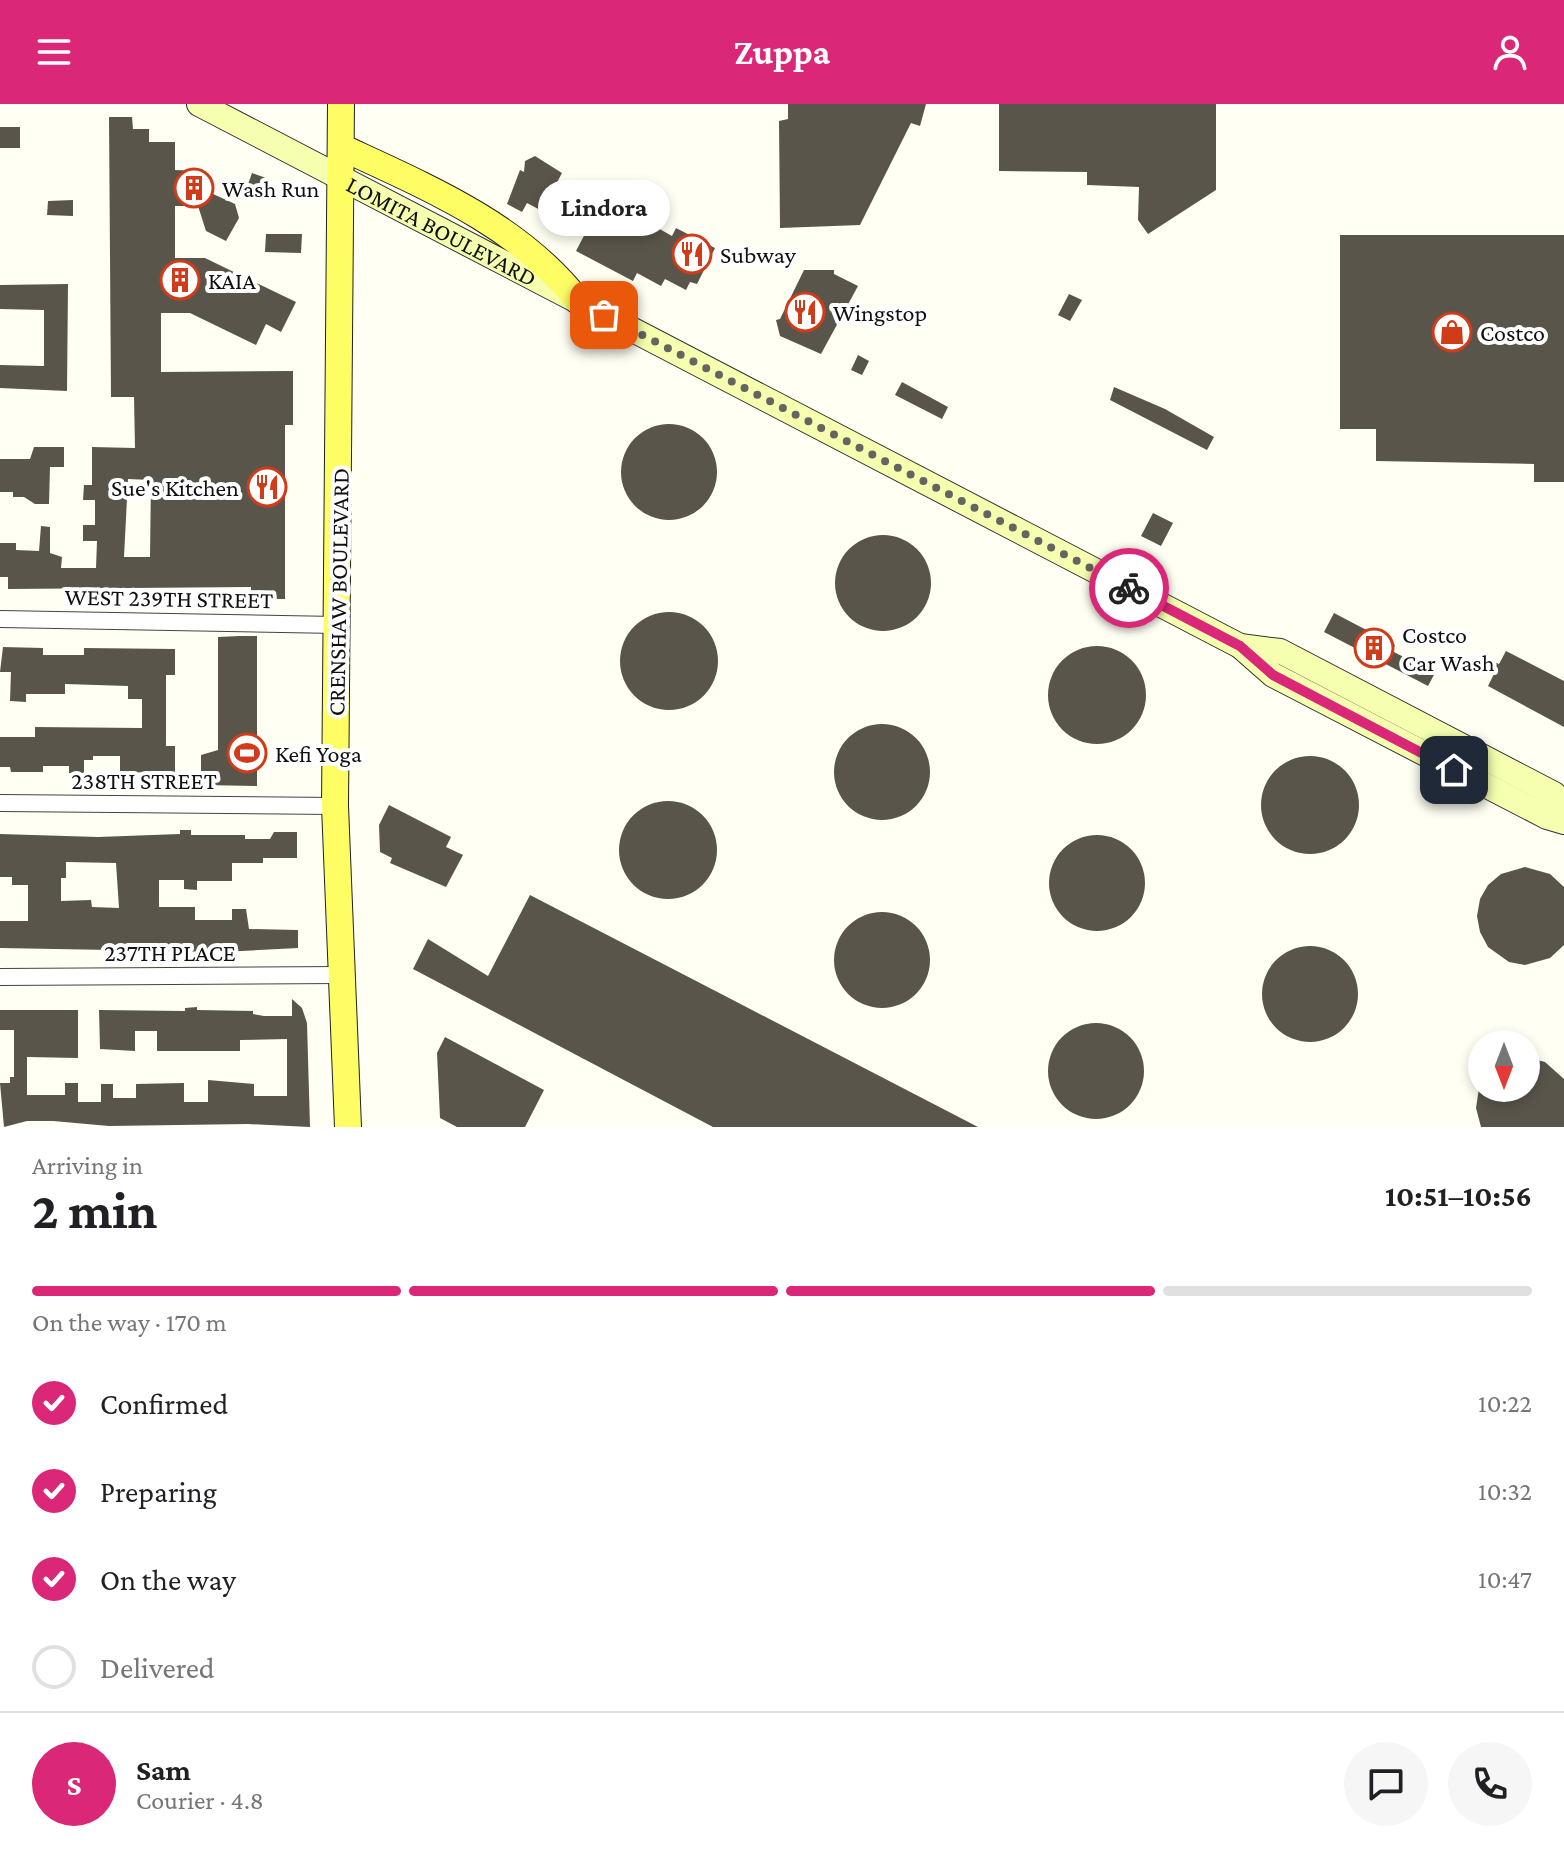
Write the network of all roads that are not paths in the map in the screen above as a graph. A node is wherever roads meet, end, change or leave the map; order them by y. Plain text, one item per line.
1 (199, 104) edge
2 (341, 104) edge
3 (341, 147) junction
4 (341, 179) junction
5 (578, 301) junction
6 (0, 619) edge
7 (337, 625) junction
8 (1240, 646) junction
9 (0, 803) edge
10 (1564, 803) edge
11 (335, 806) junction
12 (1564, 822) edge
13 (340, 975) junction
14 (0, 977) edge
15 (348, 1127) edge

1 - 4 main road, LOMITA BOULEVARD
2 - 3 main road, CRENSHAW BOULEVARD
3 - 4 main road, CRENSHAW BOULEVARD
3 - 5 main road
4 - 5 main road, LOMITA BOULEVARD
4 - 7 main road, CRENSHAW BOULEVARD
5 - 8 main road, LOMITA BOULEVARD
6 - 7 street, WEST 239TH STREET
7 - 11 main road, CRENSHAW BOULEVARD
8 - 10 main road, LOMITA BOULEVARD
8 - 12 main road, LOMITA BOULEVARD
9 - 11 street, 238TH STREET
11 - 13 main road, CRENSHAW BOULEVARD
13 - 14 street, 237TH PLACE
13 - 15 main road, CRENSHAW BOULEVARD

